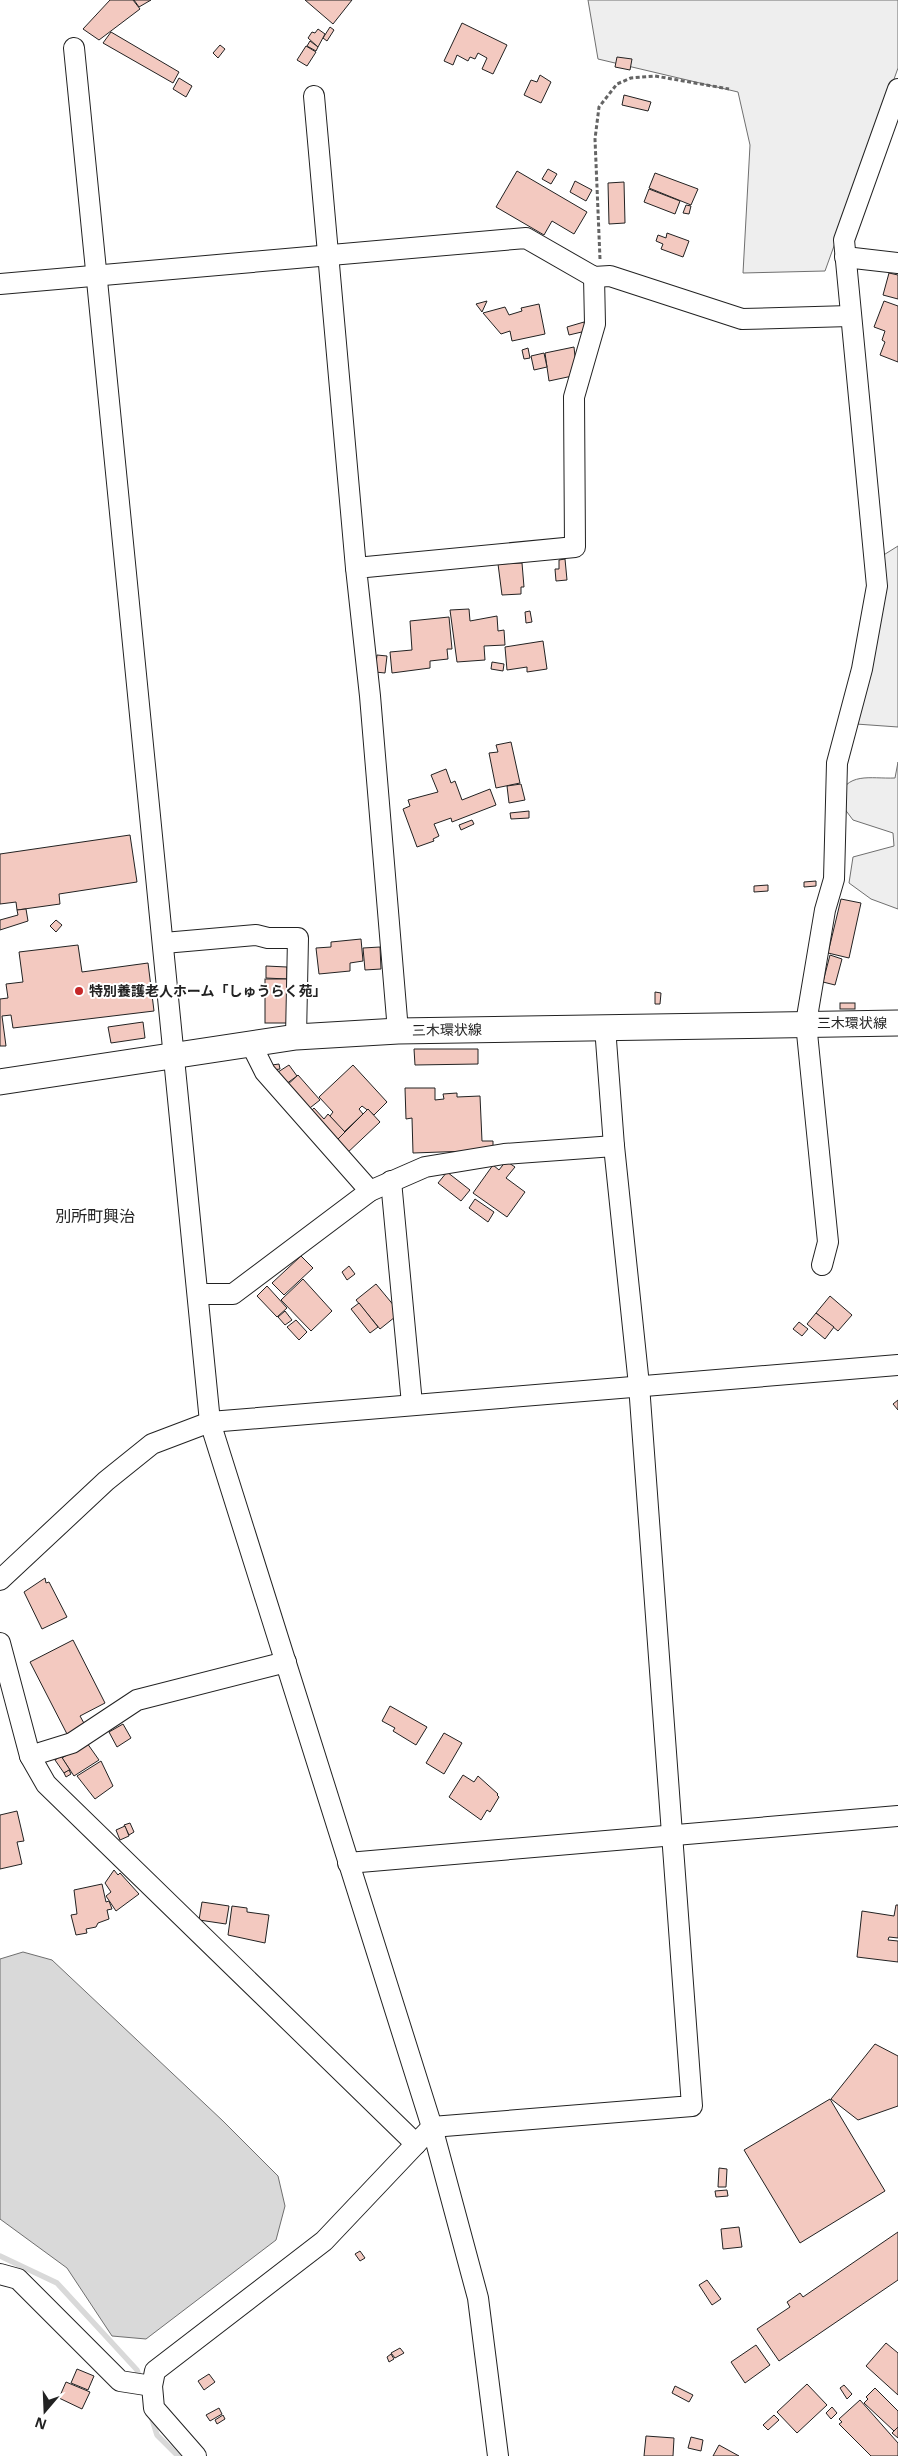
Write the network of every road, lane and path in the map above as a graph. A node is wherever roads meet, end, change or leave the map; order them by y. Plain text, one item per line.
1 (74, 48) dead end
2 (729, 89) dead end
3 (898, 89) edge
4 (314, 96) dead end
5 (328, 257) junction
6 (845, 257) junction
7 (898, 263) edge
8 (95, 274) junction
9 (594, 277) junction
10 (0, 284) edge
11 (850, 316) junction
12 (356, 568) junction
13 (164, 943) junction
14 (806, 1023) junction
15 (898, 1023) edge
16 (605, 1027) junction
17 (398, 1031) junction
18 (296, 1037) junction
19 (251, 1044) junction
20 (176, 1056) junction
21 (0, 1082) edge
22 (614, 1146) junction
23 (392, 1181) junction
24 (370, 1191) junction
25 (822, 1265) dead end
26 (198, 1294) junction
27 (898, 1365) edge
28 (639, 1385) junction
29 (412, 1404) junction
30 (210, 1422) junction
31 (0, 1580) edge
32 (0, 1643) edge
33 (286, 1662) junction
34 (30, 1756) junction
35 (898, 1816) edge
36 (672, 1835) junction
37 (348, 1862) junction
38 (432, 2128) junction
39 (416, 2144) junction
40 (0, 2274) edge
41 (152, 2386) junction
42 (196, 2456) edge
43 (498, 2456) edge

1 - 8 street
2 - 9 path
3 - 6 street
4 - 5 street
5 - 8 street
5 - 9 street
5 - 12 street
6 - 7 street
6 - 11 street
8 - 10 street
8 - 13 street
9 - 11 street
9 - 12 street
11 - 14 street
12 - 17 street
13 - 18 street
13 - 20 street
14 - 15 main road, 三木環状線
14 - 16 main road, 三木環状線
14 - 25 street
16 - 17 main road, 三木環状線
16 - 22 street
17 - 18 main road, 三木環状線
18 - 19 main road, 三木環状線
19 - 20 main road, 三木環状線
19 - 24 street
20 - 21 main road, 三木環状線
20 - 26 street
22 - 23 street
22 - 28 street
23 - 24 street
23 - 29 street
24 - 26 street
26 - 30 street
27 - 28 street
28 - 29 street
28 - 36 street
29 - 30 street
30 - 31 street
30 - 33 street
32 - 34 street
33 - 34 street
33 - 37 street
34 - 39 street
35 - 36 street
36 - 37 street
36 - 38 street
37 - 38 street
38 - 39 street
38 - 43 street
39 - 41 street
40 - 41 street
41 - 42 street

